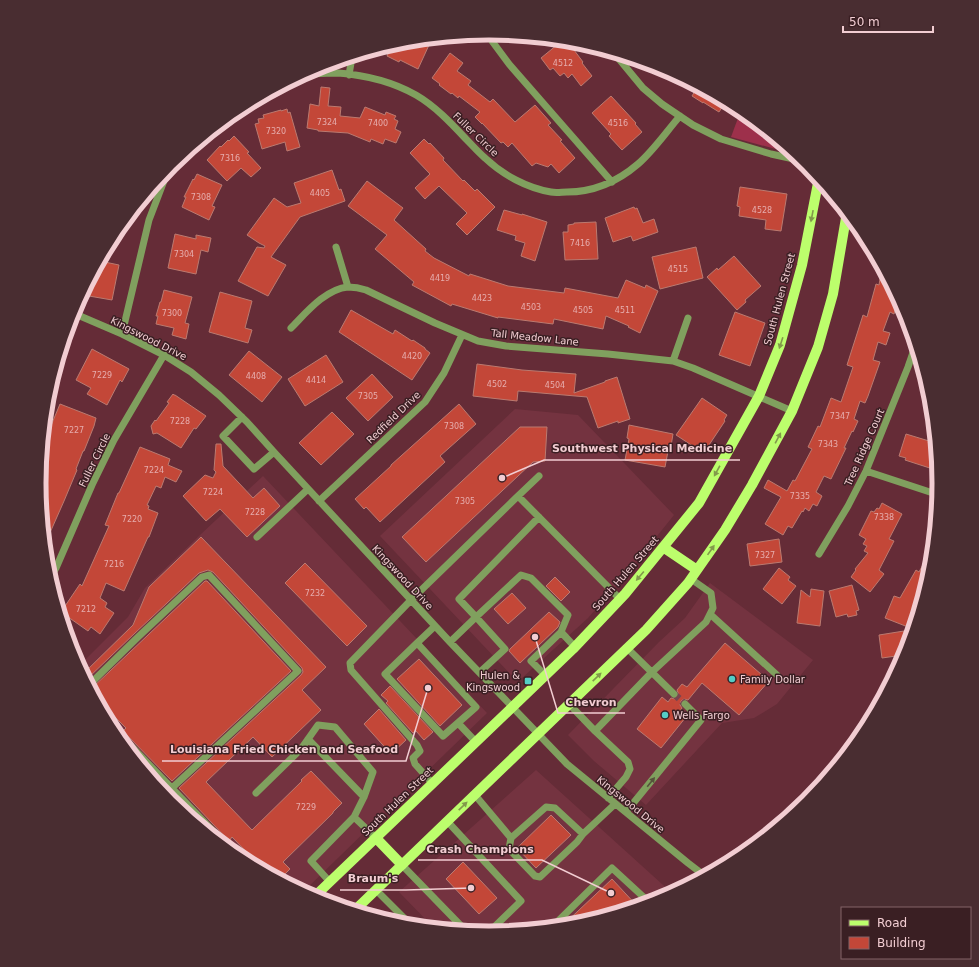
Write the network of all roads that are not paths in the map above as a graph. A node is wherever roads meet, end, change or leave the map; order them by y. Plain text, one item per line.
1 (491, 40) edge
2 (620, 60) edge
3 (351, 63) edge
4 (321, 73) edge
5 (349, 75) junction
6 (680, 116) junction
7 (791, 158) edge
8 (612, 182) junction
9 (162, 185) edge
10 (818, 185) edge
11 (846, 220) edge
12 (336, 247) dead end
13 (348, 287) junction
14 (79, 316) edge
15 (688, 318) dead end
16 (291, 328) dead end
17 (122, 334) junction
18 (462, 335) junction
19 (913, 353) edge
20 (164, 355) junction
21 (673, 361) junction
22 (759, 396) junction
23 (792, 411) junction
24 (242, 417) junction
25 (274, 452) junction
26 (866, 471) junction
27 (539, 476) dead end
28 (308, 489) junction
29 (933, 493) edge
30 (518, 496) junction
31 (319, 501) junction
32 (539, 517) junction
33 (256, 537) dead end
34 (663, 547) junction
35 (819, 554) dead end
36 (55, 570) edge
37 (697, 570) junction
38 (691, 579) junction
39 (620, 599) junction
40 (411, 600) junction
41 (710, 614) junction
42 (476, 617) junction
43 (435, 626) junction
44 (561, 632) junction
45 (450, 642) junction
46 (417, 643) junction
47 (575, 647) junction
48 (627, 648) junction
49 (480, 672) junction
50 (652, 672) junction
51 (545, 675) junction
52 (777, 675) dead end
53 (93, 681) edge
54 (674, 694) tunnel mouth
55 (569, 704) junction
56 (685, 704) tunnel mouth
57 (512, 707) junction
58 (458, 723) junction
59 (595, 731) junction
60 (538, 734) junction
61 (308, 739) junction
62 (476, 742) junction
63 (138, 753) edge
64 (432, 783) junction
65 (172, 788) junction
66 (256, 794) dead end
67 (474, 795) junction
68 (364, 797) junction
69 (608, 798) junction
70 (615, 804) junction
71 (626, 812) junction
72 (354, 817) junction
73 (447, 822) junction
74 (208, 826) edge
75 (582, 834) junction
76 (376, 838) junction
77 (511, 838) junction
78 (402, 865) junction
79 (699, 874) edge
80 (330, 882) junction
81 (376, 890) junction
82 (319, 893) edge
83 (645, 898) edge
84 (359, 907) edge
85 (404, 918) edge
86 (558, 921) edge
87 (461, 926) edge
88 (494, 927) edge

1 - 8 street
2 - 6 street
3 - 5 street
4 - 5 street, Fuller Circle
5 - 8 street, Fuller Circle
6 - 7 street
6 - 8 street, Fuller Circle
9 - 17 street
10 -> 22 main road, South Hulen Street
11 - 23 main road
12 - 13 street
13 - 16 street
13 - 18 street, Tall Meadow Lane
14 - 17 street, Kingswood Drive
15 - 21 street
17 - 20 street, Kingswood Drive
18 - 21 street, Tall Meadow Lane
18 - 31 street, Redfield Drive
19 - 26 street, Tree Ridge Court
20 - 24 street, Kingswood Drive
20 - 36 street, Fuller Circle
21 - 22 street, Tall Meadow Lane
22 - 23 street, Tall Meadow Lane
22 -> 34 main road, South Hulen Street
37 -> 23 main road
24 - 25 street, Kingswood Drive
24 - 25 street
25 - 28 street, Kingswood Drive
26 - 29 street
26 - 35 street, Tree Ridge Court
27 - 30 street
28 - 31 street, Kingswood Drive
28 - 33 street
30 - 32 street
30 - 40 street
31 - 40 street, Kingswood Drive
32 - 39 street
32 - 42 street
34 - 37 main road
34 -> 39 main road, South Hulen Street
37 - 38 main road
38 - 41 street
38 - 48 main road
39 - 47 main road, South Hulen Street
40 - 43 street, Kingswood Drive
40 - 64 street
41 - 50 street
41 - 52 street
42 - 44 street
42 - 45 street
42 - 49 street
43 - 45 street, Kingswood Drive
43 - 46 street
44 - 47 street
44 - 51 street
45 - 49 street, Kingswood Drive
46 - 58 street
46 - 58 street
47 - 51 main road, South Hulen Street
48 - 50 street
55 -> 48 main road
49 - 57 street, Kingswood Drive
50 - 54 street
50 - 59 street
51 - 57 main road, South Hulen Street
53 - 65 street
55 - 59 street
55 - 60 main road
71 -> 56 street
57 - 60 street, Kingswood Drive
57 - 62 main road, South Hulen Street
58 - 62 street
59 - 69 street
60 - 67 main road
60 - 69 street, Kingswood Drive
61 - 66 street
61 - 68 street
61 - 68 street
62 - 64 main road, South Hulen Street
63 - 65 street
64 - 76 main road, South Hulen Street
65 - 74 street
73 -> 67 main road
67 - 77 street
68 - 72 street
69 - 70 street, Kingswood Drive
70 - 71 street, Kingswood Drive
70 - 75 street
71 - 79 street, Kingswood Drive
72 - 76 street
72 - 80 street
73 - 78 main road
73 - 88 street
75 - 77 street
75 - 77 street
76 - 78 main road
76 - 80 main road, South Hulen Street
78 - 81 main road
78 - 87 street
80 - 82 main road, South Hulen Street
81 - 84 main road
81 - 85 street
83 - 86 street

